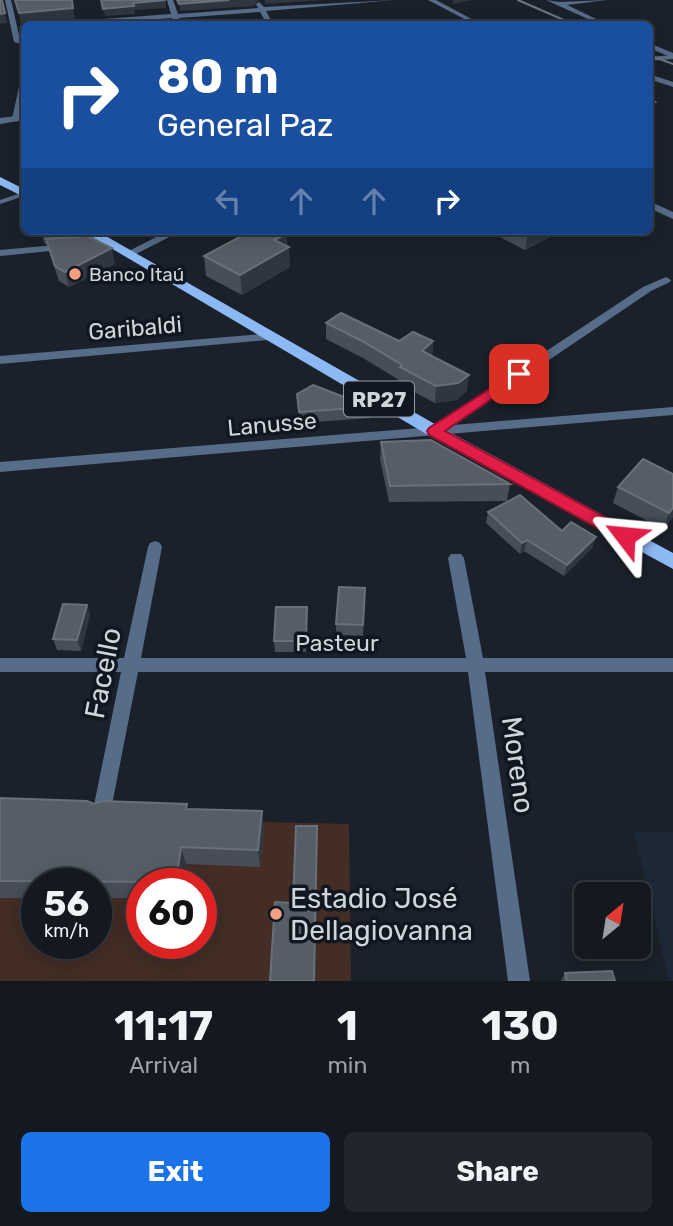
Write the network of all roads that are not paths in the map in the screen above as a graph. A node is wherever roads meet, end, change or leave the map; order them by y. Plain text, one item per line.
1 (8, 0) edge
2 (170, 0) edge
3 (256, 0) edge
4 (392, 0) edge
5 (430, 0) edge
6 (550, 0) edge
7 (604, 0) edge
8 (558, 4) junction
9 (261, 9) junction
10 (177, 20) edge
11 (149, 21) edge
12 (268, 21) edge
13 (472, 21) edge
14 (597, 21) edge
15 (21, 27) edge
16 (11, 28) junction
17 (18, 43) dead end
18 (653, 47) edge
19 (673, 56) edge
20 (653, 58) edge
21 (653, 78) edge
22 (673, 85) edge
23 (20, 119) edge
24 (0, 121) edge
25 (0, 180) edge
26 (21, 192) edge
27 (21, 195) edge
28 (0, 202) edge
29 (653, 206) edge
30 (673, 216) edge
31 (94, 235) edge
32 (168, 235) edge
33 (109, 244) junction
34 (0, 253) edge
35 (128, 254) junction
36 (666, 280) dead end
37 (274, 337) junction
38 (0, 360) edge
39 (673, 411) edge
40 (434, 431) junction
41 (0, 467) edge
42 (155, 547) dead end
43 (456, 558) dead end
44 (673, 562) edge
45 (0, 665) edge
46 (132, 665) junction
47 (673, 665) edge
48 (476, 666) junction
49 (102, 810) edge
50 (519, 981) edge

1 - 16 street
2 - 10 street
3 - 9 street
4 - 9 street
5 - 13 street
6 - 8 street
7 - 8 street
8 - 14 street
9 - 10 street
9 - 12 street
10 - 11 street
15 - 16 street
16 - 17 street
18 - 19 street
19 - 20 street
21 - 22 street
23 - 24 street
25 - 26 main road
27 - 28 lane
29 - 30 street
31 - 33 main road, RP27
32 - 35 street
33 - 34 street
33 - 35 main road, RP27
35 - 37 main road, RP27
36 - 40 street
37 - 38 street, Garibaldi
37 - 40 main road, RP27
39 - 40 street, Lanusse
40 - 41 street, Lanusse
40 - 44 main road, RP27
42 - 46 street, Facello
43 - 48 street, Moreno
45 - 46 street, Pasteur
46 - 48 street, Pasteur
46 - 49 street, Facello
47 - 48 street, Pasteur
48 - 50 street, Moreno

